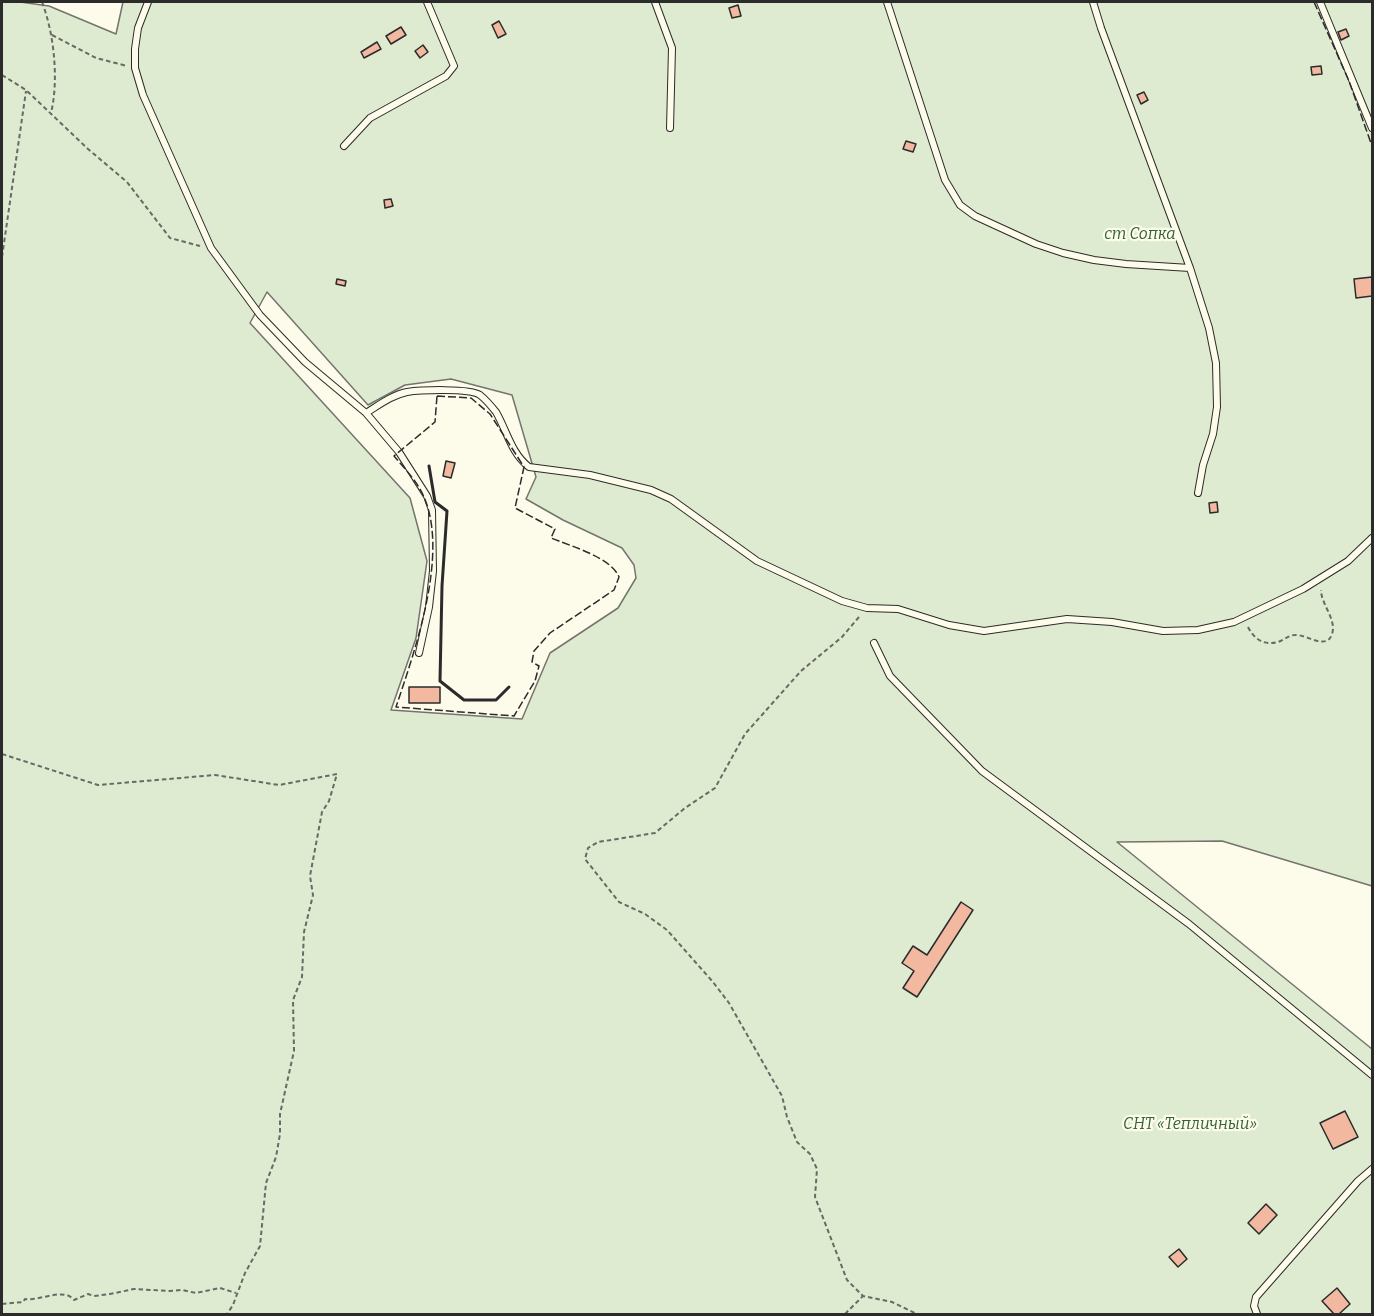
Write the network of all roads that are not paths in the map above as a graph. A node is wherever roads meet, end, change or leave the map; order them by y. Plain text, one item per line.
1 (148, 2) edge
2 (427, 2) edge
3 (655, 2) edge
4 (887, 2) edge
5 (1093, 2) edge
6 (1320, 2) edge
7 (670, 128) dead end
8 (1372, 128) edge
9 (344, 146) dead end
10 (1190, 268) junction
11 (366, 413) junction
12 (1198, 493) dead end
13 (1372, 538) edge
14 (874, 643) dead end
15 (419, 653) dead end
16 (1372, 1075) edge
17 (1372, 1169) edge
18 (1257, 1314) edge

1 - 11 lane
2 - 9 lane
3 - 7 lane
4 - 10 lane
5 - 10 lane
6 - 8 lane
10 - 12 lane
11 - 13 lane
11 - 15 lane
14 - 16 lane
17 - 18 lane

